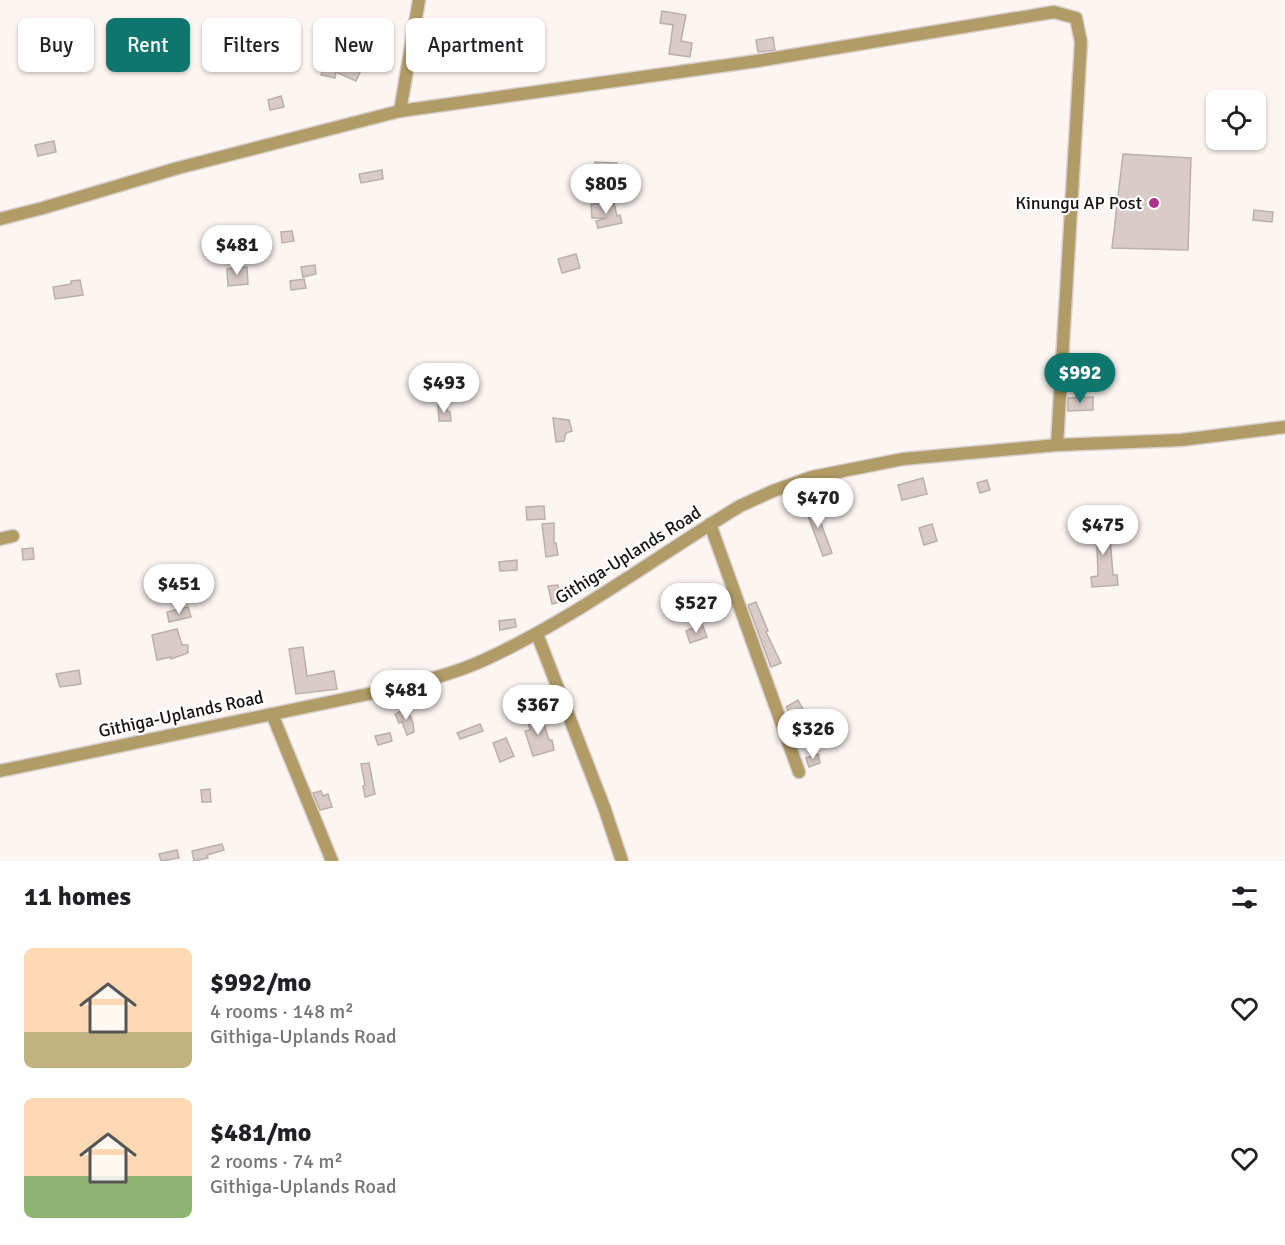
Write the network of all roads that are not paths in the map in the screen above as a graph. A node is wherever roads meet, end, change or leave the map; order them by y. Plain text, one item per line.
1 (419, 0) edge
2 (400, 111) junction
3 (0, 219) edge
4 (1285, 427) edge
5 (1058, 445) junction
6 (710, 524) junction
7 (13, 536) dead end
8 (0, 539) edge
9 (537, 634) junction
10 (272, 714) junction
11 (0, 771) edge
12 (799, 772) dead end
13 (332, 861) edge
14 (622, 861) edge

1 - 2 street
2 - 3 street
2 - 5 street
4 - 5 street, Githiga-Uplands Road
5 - 6 street, Githiga-Uplands Road
6 - 9 street, Githiga-Uplands Road
6 - 12 street
7 - 8 street
9 - 10 street, Githiga-Uplands Road
9 - 14 street
10 - 11 street, Githiga-Uplands Road
10 - 13 street

